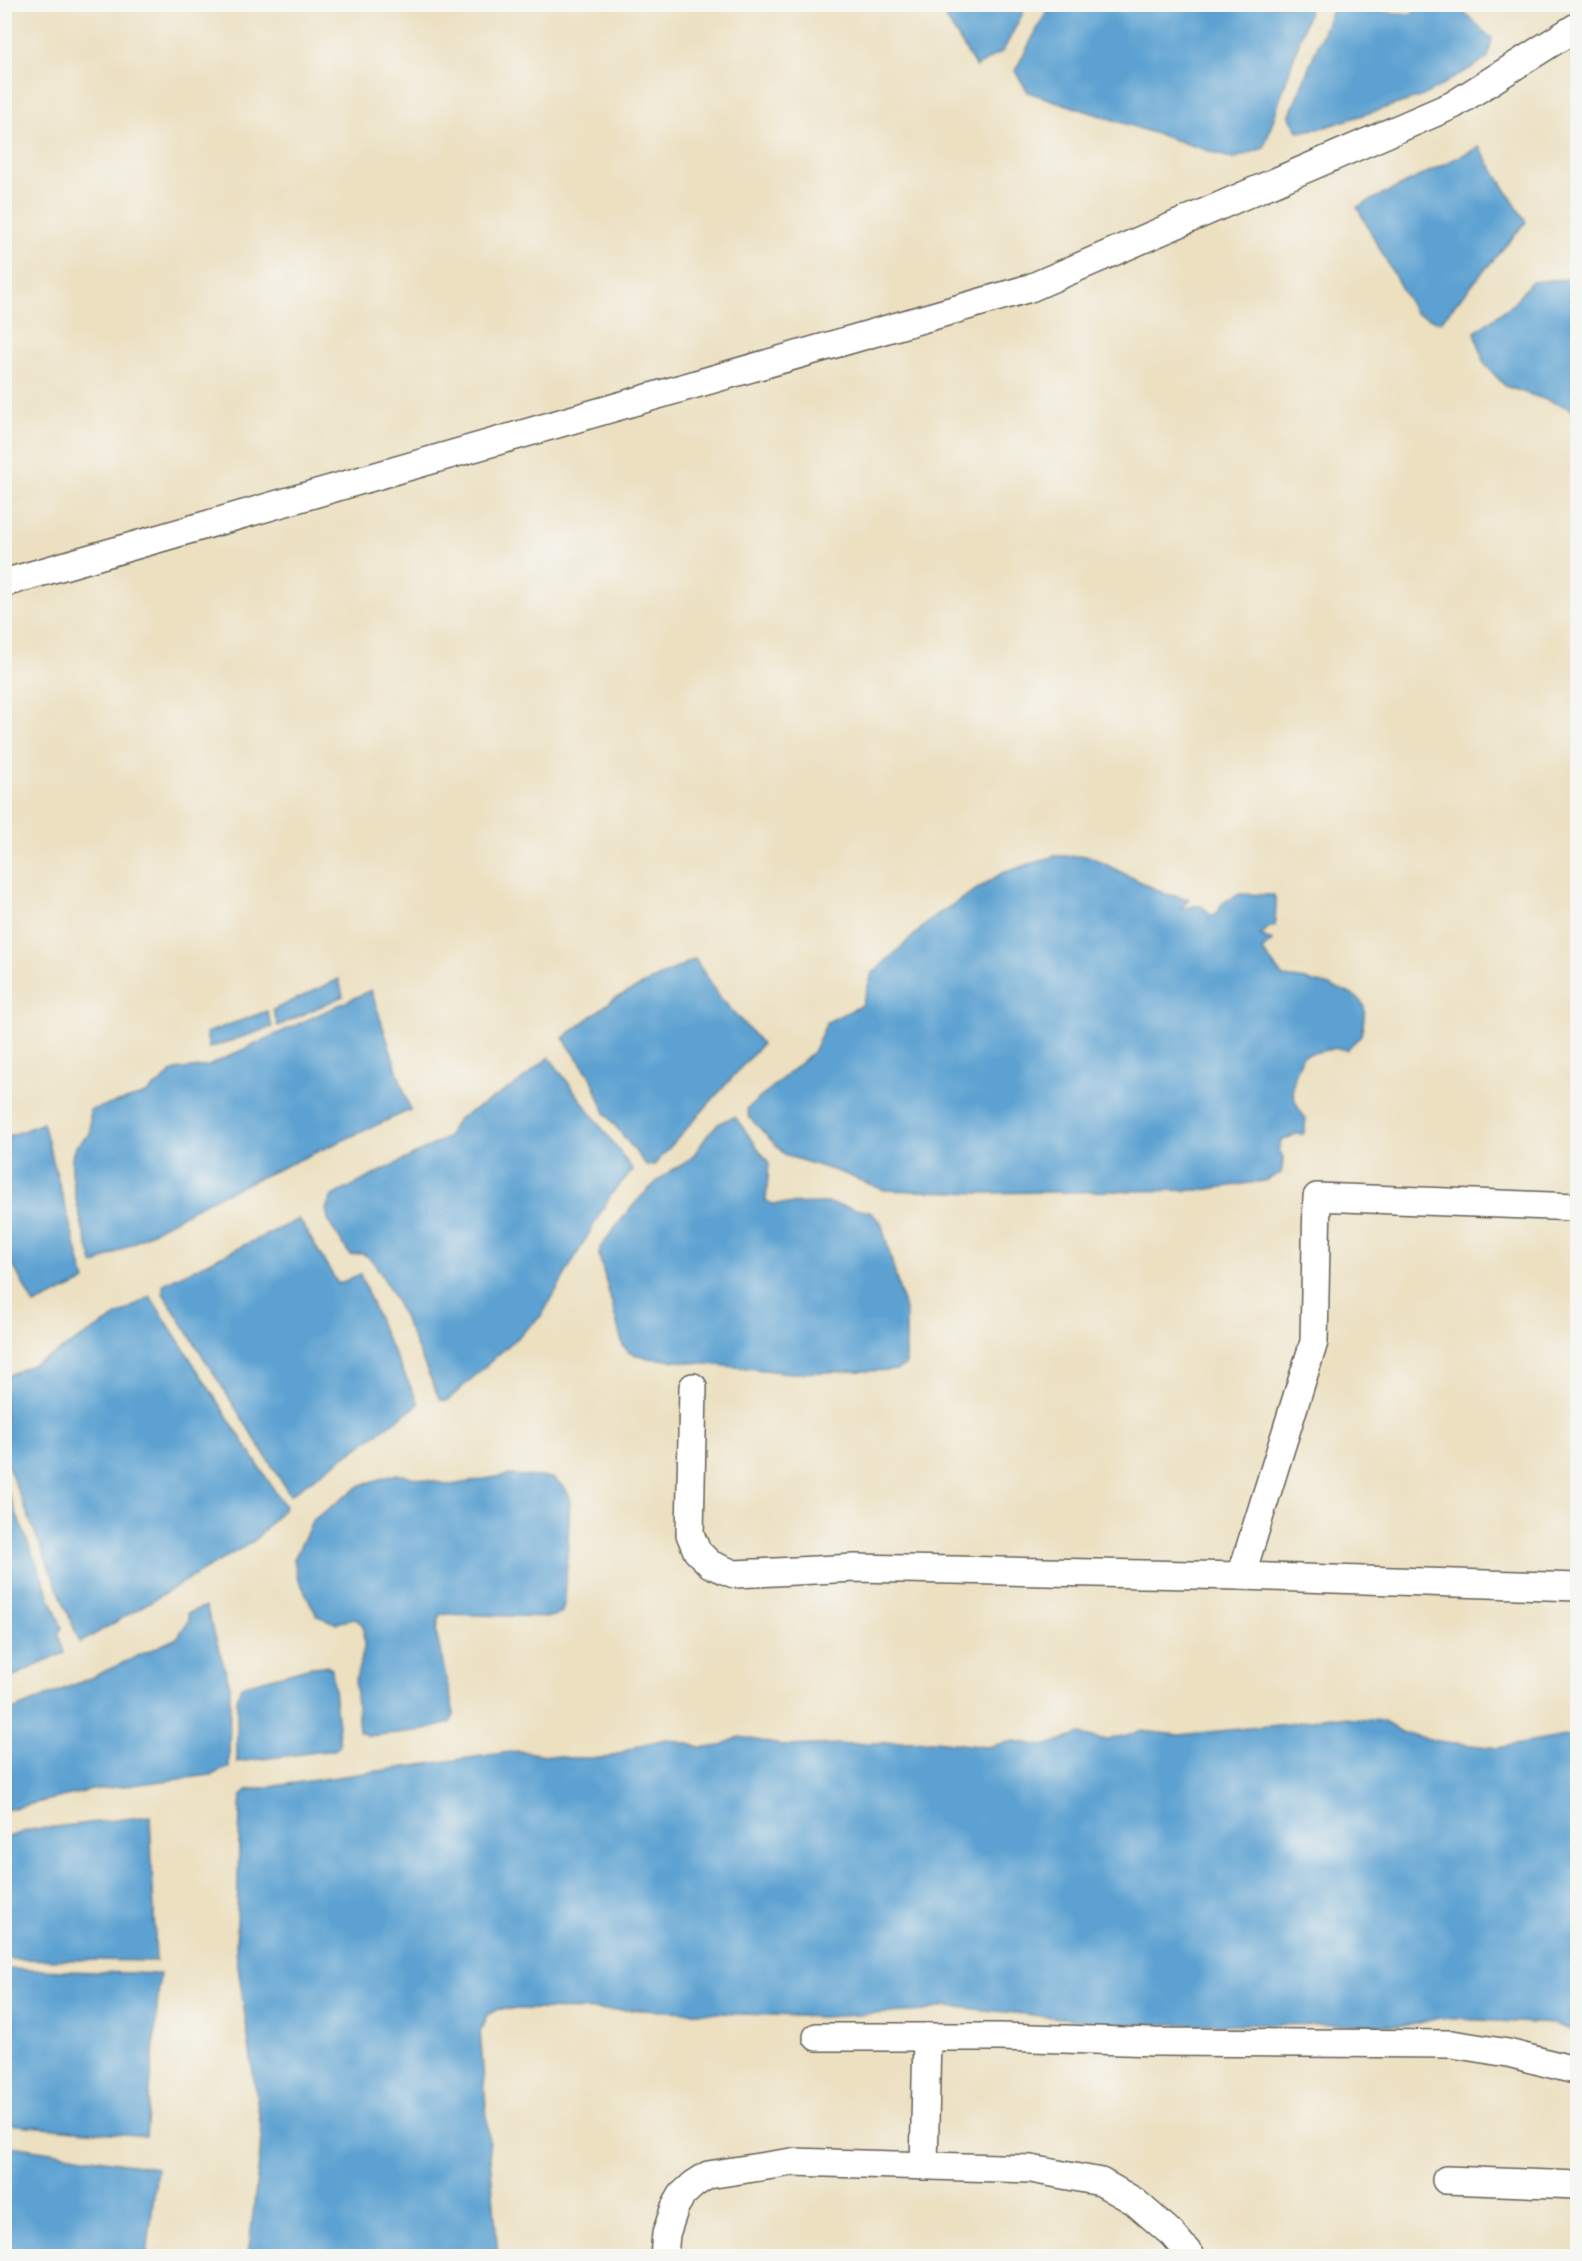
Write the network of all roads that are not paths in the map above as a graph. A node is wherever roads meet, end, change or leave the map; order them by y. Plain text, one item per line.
1 (1578, 26) edge
2 (4, 583) edge
3 (1578, 1207) edge
4 (693, 1387) dead end
5 (1241, 1576) junction
6 (1578, 1587) edge
7 (817, 2037) dead end
8 (927, 2037) junction
9 (1578, 2071) edge
10 (924, 2166) junction
11 (1446, 2180) dead end
12 (1578, 2185) edge
13 (664, 2256) edge
14 (1191, 2256) edge

1 - 2 street
3 - 5 street
4 - 5 street
5 - 6 street
7 - 8 street
8 - 9 street
8 - 10 street
10 - 13 street
10 - 14 street
11 - 12 street

